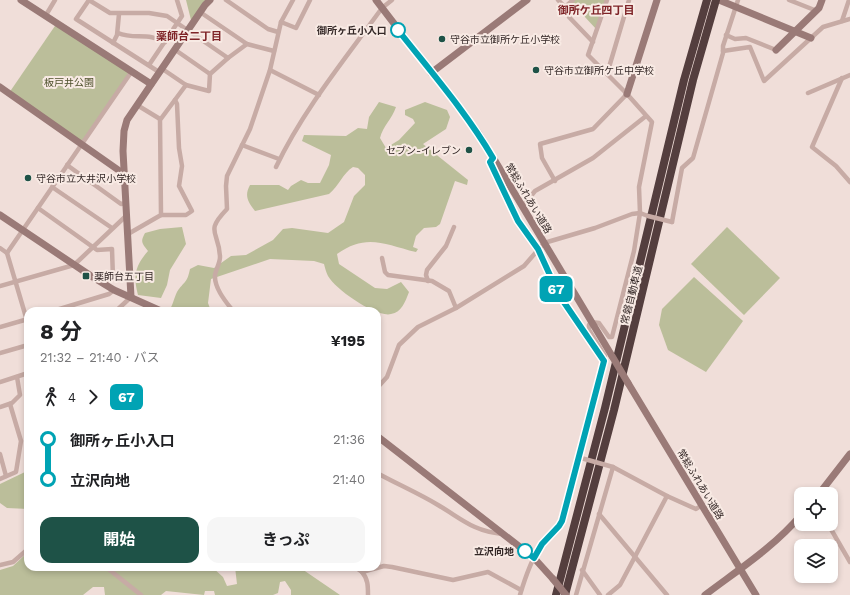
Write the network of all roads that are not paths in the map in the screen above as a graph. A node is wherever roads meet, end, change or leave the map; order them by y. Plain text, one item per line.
1 (21, 0) edge
2 (56, 0) edge
3 (89, 0) edge
4 (177, 0) edge
5 (210, 0) edge
6 (226, 0) edge
7 (293, 0) edge
8 (310, 0) edge
9 (376, 0) edge
10 (392, 0) edge
11 (527, 0) edge
12 (558, 0) edge
13 (574, 0) edge
14 (607, 0) edge
15 (630, 0) edge
16 (657, 0) edge
17 (707, 0) edge
18 (789, 0) edge
19 (822, 0) edge
20 (848, 0) edge
21 (720, 1) edge
22 (737, 3) edge
23 (565, 7) junction
24 (382, 8) junction
25 (817, 11) junction
26 (200, 12) junction
27 (119, 14) junction
28 (46, 15) junction
29 (850, 19) edge
30 (842, 20) junction
31 (280, 22) junction
32 (178, 23) junction
33 (187, 31) junction
34 (278, 32) junction
35 (796, 32) junction
36 (118, 33) junction
37 (726, 35) junction
38 (811, 38) junction
39 (165, 42) junction
40 (593, 42) junction
41 (112, 43) junction
42 (247, 44) junction
43 (174, 49) junction
44 (776, 50) joint
45 (274, 51) junction
46 (723, 51) junction
47 (228, 58) junction
48 (150, 66) junction
49 (160, 70) junction
50 (270, 70) junction
51 (132, 71) junction
52 (431, 73) junction
53 (210, 74) junction
54 (607, 74) junction
55 (850, 75) edge
56 (842, 78) junction
57 (151, 84) junction
58 (186, 85) junction
59 (0, 87) edge
60 (808, 93) dead end
61 (628, 94) junction
62 (319, 95) junction
63 (175, 100) junction
64 (137, 105) junction
65 (646, 116) junction
66 (160, 119) junction
67 (82, 144) junction
68 (242, 145) junction
69 (493, 158) junction
70 (280, 160) junction
71 (67, 166) junction
72 (276, 167) dead end
73 (124, 174) junction
74 (555, 181) junction
75 (850, 182) edge
76 (52, 187) junction
77 (126, 203) junction
78 (522, 207) junction
79 (38, 208) junction
80 (640, 213) junction
81 (0, 215) edge
82 (127, 215) junction
83 (161, 215) junction
84 (112, 228) junction
85 (454, 228) dead end
86 (23, 230) junction
87 (128, 234) junction
88 (544, 243) junction
89 (0, 248) edge
90 (93, 248) junction
91 (538, 249) junction
92 (7, 253) junction
93 (382, 258) dead end
94 (74, 265) junction
95 (428, 281) junction
96 (16, 282) junction
97 (103, 284) junction
98 (0, 286) edge
99 (114, 290) junction
100 (131, 296) junction
101 (66, 307) edge
102 (120, 307) edge
103 (153, 307) edge
104 (230, 307) edge
105 (24, 308) edge
106 (456, 308) junction
107 (24, 322) edge
108 (591, 322) junction
109 (0, 327) edge
110 (24, 346) edge
111 (0, 353) edge
112 (604, 361) junction
113 (24, 375) edge
114 (17, 377) junction
115 (0, 382) edge
116 (381, 384) edge
117 (10, 404) junction
118 (0, 407) edge
119 (381, 439) edge
120 (0, 454) edge
121 (850, 454) edge
122 (580, 458) junction
123 (613, 467) junction
124 (381, 475) edge
125 (6, 476) junction
126 (0, 479) edge
127 (824, 487) edge
128 (667, 496) junction
129 (702, 505) junction
130 (599, 514) junction
131 (794, 523) edge
132 (832, 531) edge
133 (503, 534) junction
134 (24, 552) edge
135 (534, 558) junction
136 (635, 558) junction
137 (850, 562) edge
138 (0, 565) edge
139 (381, 567) edge
140 (740, 568) junction
141 (582, 570) junction
142 (111, 571) edge
143 (366, 571) edge
144 (362, 572) joint
145 (521, 590) junction
146 (141, 595) edge
147 (368, 595) edge
148 (520, 595) edge
149 (556, 595) edge
150 (565, 595) edge
151 (576, 595) edge
152 (600, 595) edge
153 (608, 595) edge
154 (667, 595) edge
155 (705, 595) edge
156 (756, 595) edge

1 - 28 street
2 - 28 street
3 - 27 street
3 - 41 street
4 - 32 street
5 - 26 street
6 - 34 street
7 - 31 street
8 - 31 street
9 - 24 street, 常総ふれあい道路
10 - 24 street
11 - 52 street
12 - 23 street
13 - 23 street
14 - 40 street
15 - 54 street
16 - 61 street
17 - 149 highway, 常磐自動車道
18 - 25 street
19 - 25 street
20 - 30 street
21 - 22 street
21 - 150 highway, 常磐自動車道
22 - 35 street
22 - 37 street
23 - 40 street
24 - 52 street, 常総ふれあい道路
24 - 62 street
25 - 35 street
26 - 33 street
26 - 42 street
27 - 32 street
27 - 36 street
28 - 51 street
29 - 30 street
30 - 38 street
31 - 34 street
32 - 33 street
32 - 39 street
33 - 43 street
33 - 47 street
34 - 45 street
35 - 38 street
35 - 44 street
36 - 39 street
36 - 41 street
37 - 44 street
37 - 46 street
38 - 46 street
39 - 48 street
40 - 54 street
41 - 48 street
42 - 45 street
42 - 47 street
43 - 49 street
43 - 53 street
45 - 50 street
46 - 80 street, bridge
47 - 53 street
48 - 49 street
49 - 57 street
49 - 58 street
50 - 62 street
50 - 68 street
51 - 57 street
51 - 67 street
52 - 69 street, 常総ふれあい道路
53 - 58 street
54 - 61 street
55 - 56 street
56 - 60 street
56 - 75 street
57 - 64 street
58 - 63 street
59 - 67 street
61 - 65 street
61 - 74 street
62 - 70 street
63 - 66 street
63 - 83 street
64 - 66 street
64 - 73 street
65 - 74 street
65 - 80 street
66 - 83 street
67 - 71 street
67 - 73 street
68 - 70 street
68 - 104 street
69 - 78 street, 常総ふれあい道路
69 - 91 street
70 - 72 street
71 - 76 street
71 - 77 street
73 - 77 street
74 - 78 street
76 - 79 street
76 - 84 street
77 - 82 street
78 - 88 street, 常総ふれあい道路
79 - 86 street
79 - 90 street
80 - 88 street
80 - 108 street
81 - 86 street
82 - 84 street
82 - 87 street
83 - 87 street
84 - 90 street
85 - 95 street
86 - 92 street
86 - 94 street
87 - 100 street
88 - 91 street
88 - 108 street, 常総ふれあい道路
89 - 92 street
90 - 94 street
90 - 97 street
91 - 106 street
91 - 112 street
92 - 96 street
93 - 95 street
94 - 96 street
94 - 97 street
95 - 106 street
96 - 98 street
96 - 105 street
97 - 99 street
99 - 100 street
99 - 101 street
100 - 102 street
100 - 103 street
106 - 116 street
107 - 109 street
108 - 112 street
108 - 129 street, 常総ふれあい道路, bridge
110 - 111 street
112 - 122 street
113 - 114 street
114 - 115 street
114 - 117 street
117 - 118 street
117 - 125 street
119 - 133 street
120 - 125 street
121 - 127 street
122 - 123 street, bridge
122 - 135 street
123 - 128 street
123 - 130 street
124 - 133 street
125 - 126 street
128 - 129 street
128 - 136 street
129 - 140 street, 常総ふれあい道路
130 - 136 street
130 - 141 street
131 - 140 street
132 - 137 street
133 - 135 street
134 - 138 street
135 - 145 street
135 - 150 street, bridge
136 - 153 street
136 - 154 street
139 - 145 street
140 - 155 street
140 - 156 street, 常総ふれあい道路
141 - 151 street
141 - 152 street
142 - 146 street
143 - 144 street
144 - 147 street
145 - 148 street

